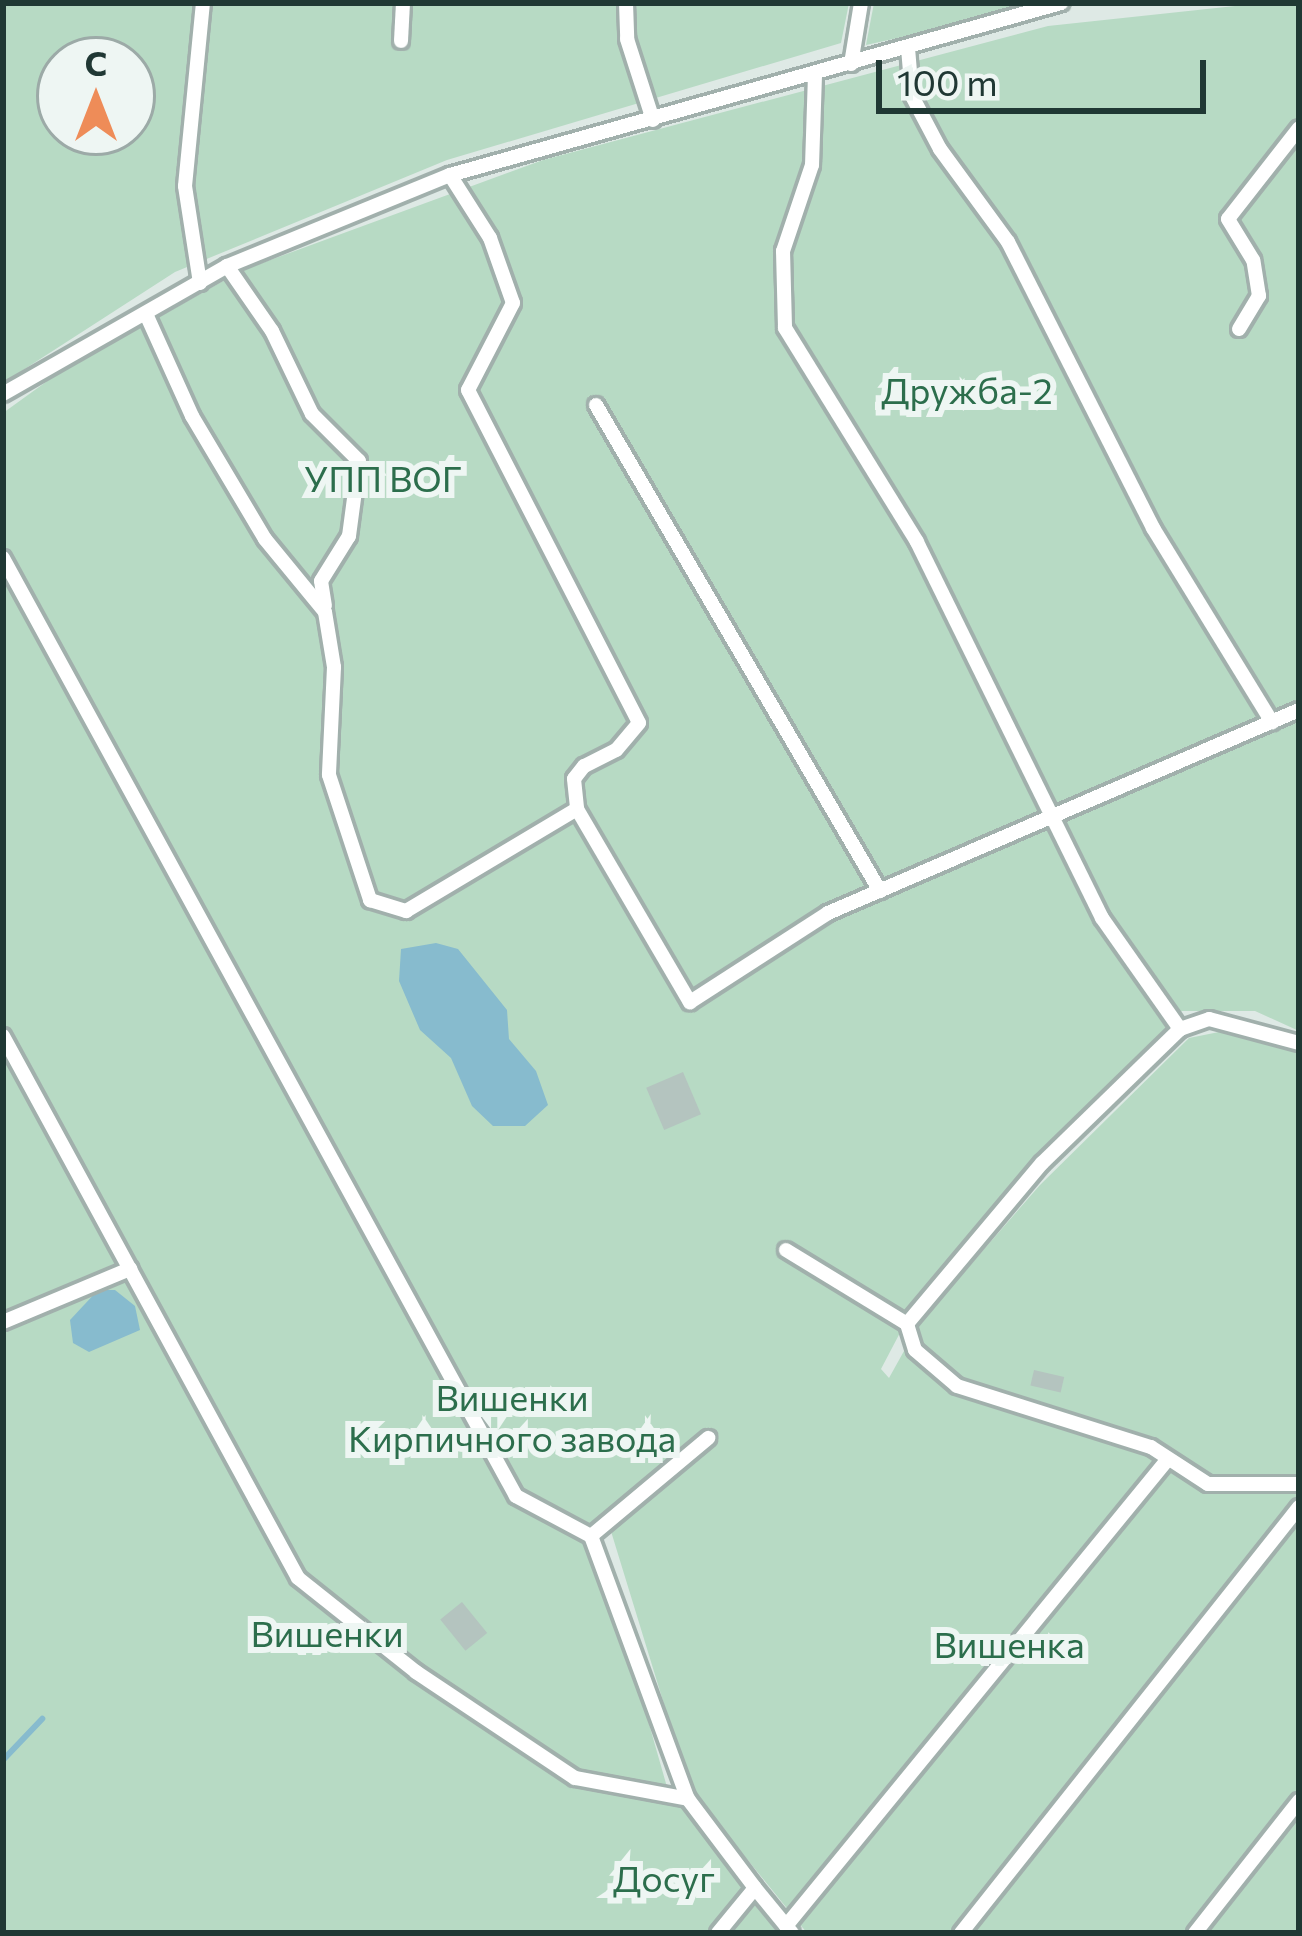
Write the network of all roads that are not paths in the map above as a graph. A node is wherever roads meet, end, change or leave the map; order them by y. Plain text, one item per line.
1 (203, 3) edge
2 (403, 3) edge
3 (626, 3) edge
4 (861, 3) edge
5 (1061, 3) edge
6 (401, 40) dead end
7 (908, 48) junction
8 (851, 64) junction
9 (815, 75) junction
10 (653, 120) junction
11 (1299, 128) edge
12 (450, 175) junction
13 (227, 266) junction
14 (200, 283) junction
15 (146, 314) junction
16 (1239, 329) dead end
17 (3, 394) edge
18 (596, 405) dead end
19 (3, 558) edge
20 (325, 611) junction
21 (1299, 710) edge
22 (1272, 722) junction
23 (577, 809) junction
24 (1057, 815) junction
25 (880, 891) junction
26 (1180, 1029) junction
27 (3, 1036) edge
28 (1299, 1043) edge
29 (786, 1250) dead end
30 (130, 1269) junction
31 (3, 1322) edge
32 (907, 1324) junction
33 (708, 1438) dead end
34 (1168, 1459) junction
35 (1299, 1484) edge
36 (1299, 1507) edge
37 (591, 1536) junction
38 (688, 1799) junction
39 (1299, 1802) edge
40 (755, 1888) junction
41 (789, 1929) edge
42 (718, 1933) edge
43 (961, 1933) edge
44 (1195, 1933) edge

1 - 14 lane
2 - 6 lane
3 - 10 lane
4 - 8 lane
5 - 7 lane
7 - 8 lane
7 - 22 lane
8 - 9 lane
9 - 10 lane
9 - 24 lane
10 - 12 lane
11 - 16 lane
12 - 13 lane
12 - 23 lane
13 - 14 lane
13 - 20 lane
14 - 15 lane
15 - 17 lane
15 - 20 lane
18 - 25 lane
19 - 37 lane
20 - 23 lane
21 - 22 lane
22 - 24 lane
23 - 25 lane
24 - 25 lane
24 - 26 lane
26 - 28 lane
26 - 32 lane
27 - 30 lane
29 - 32 lane
30 - 31 lane
30 - 38 lane
32 - 34 lane
33 - 37 lane
34 - 35 lane
34 - 41 lane
36 - 43 lane
37 - 38 lane
38 - 40 lane
39 - 44 lane
40 - 41 lane
40 - 42 lane

